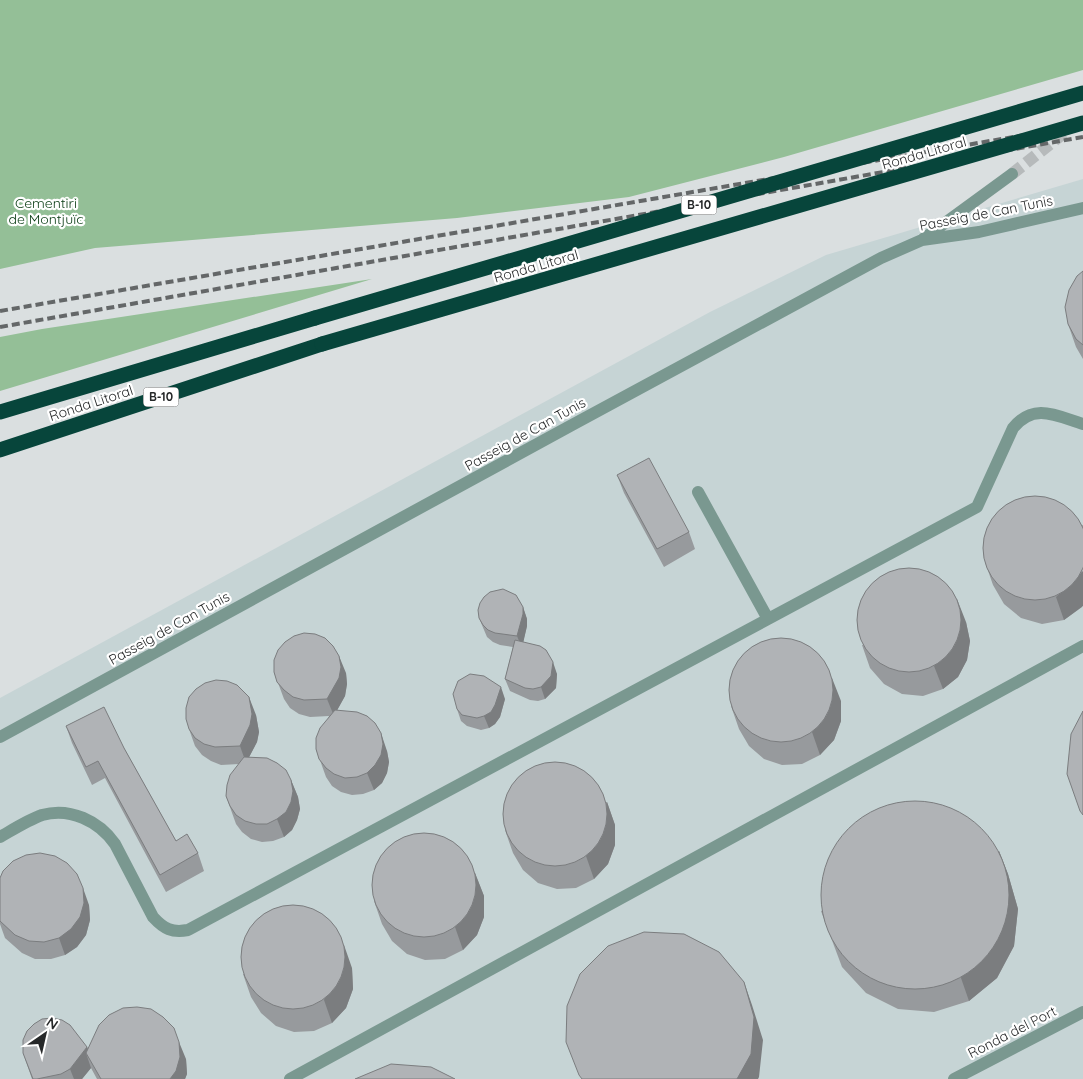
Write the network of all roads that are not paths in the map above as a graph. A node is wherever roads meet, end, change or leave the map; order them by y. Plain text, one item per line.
1 (1083, 93) edge
2 (1083, 123) edge
3 (1012, 174) tunnel mouth
4 (1083, 208) edge
5 (922, 240) junction
6 (0, 412) edge
7 (1083, 424) edge
8 (0, 450) edge
9 (698, 492) dead end
10 (768, 619) junction
11 (1083, 646) edge
12 (0, 737) edge
13 (0, 837) edge
14 (1083, 1012) edge
15 (290, 1079) edge
16 (954, 1079) edge

1 - 6 highway, Ronda Litoral / B-10, bridge
2 - 8 highway, Ronda Litoral / B-10, bridge
3 - 5 street
4 - 5 street, Passeig de Can Tunis
5 - 12 street, Passeig de Can Tunis
7 - 10 street
9 - 10 street
10 - 13 street
11 - 15 street
14 - 16 street, Ronda del Port

